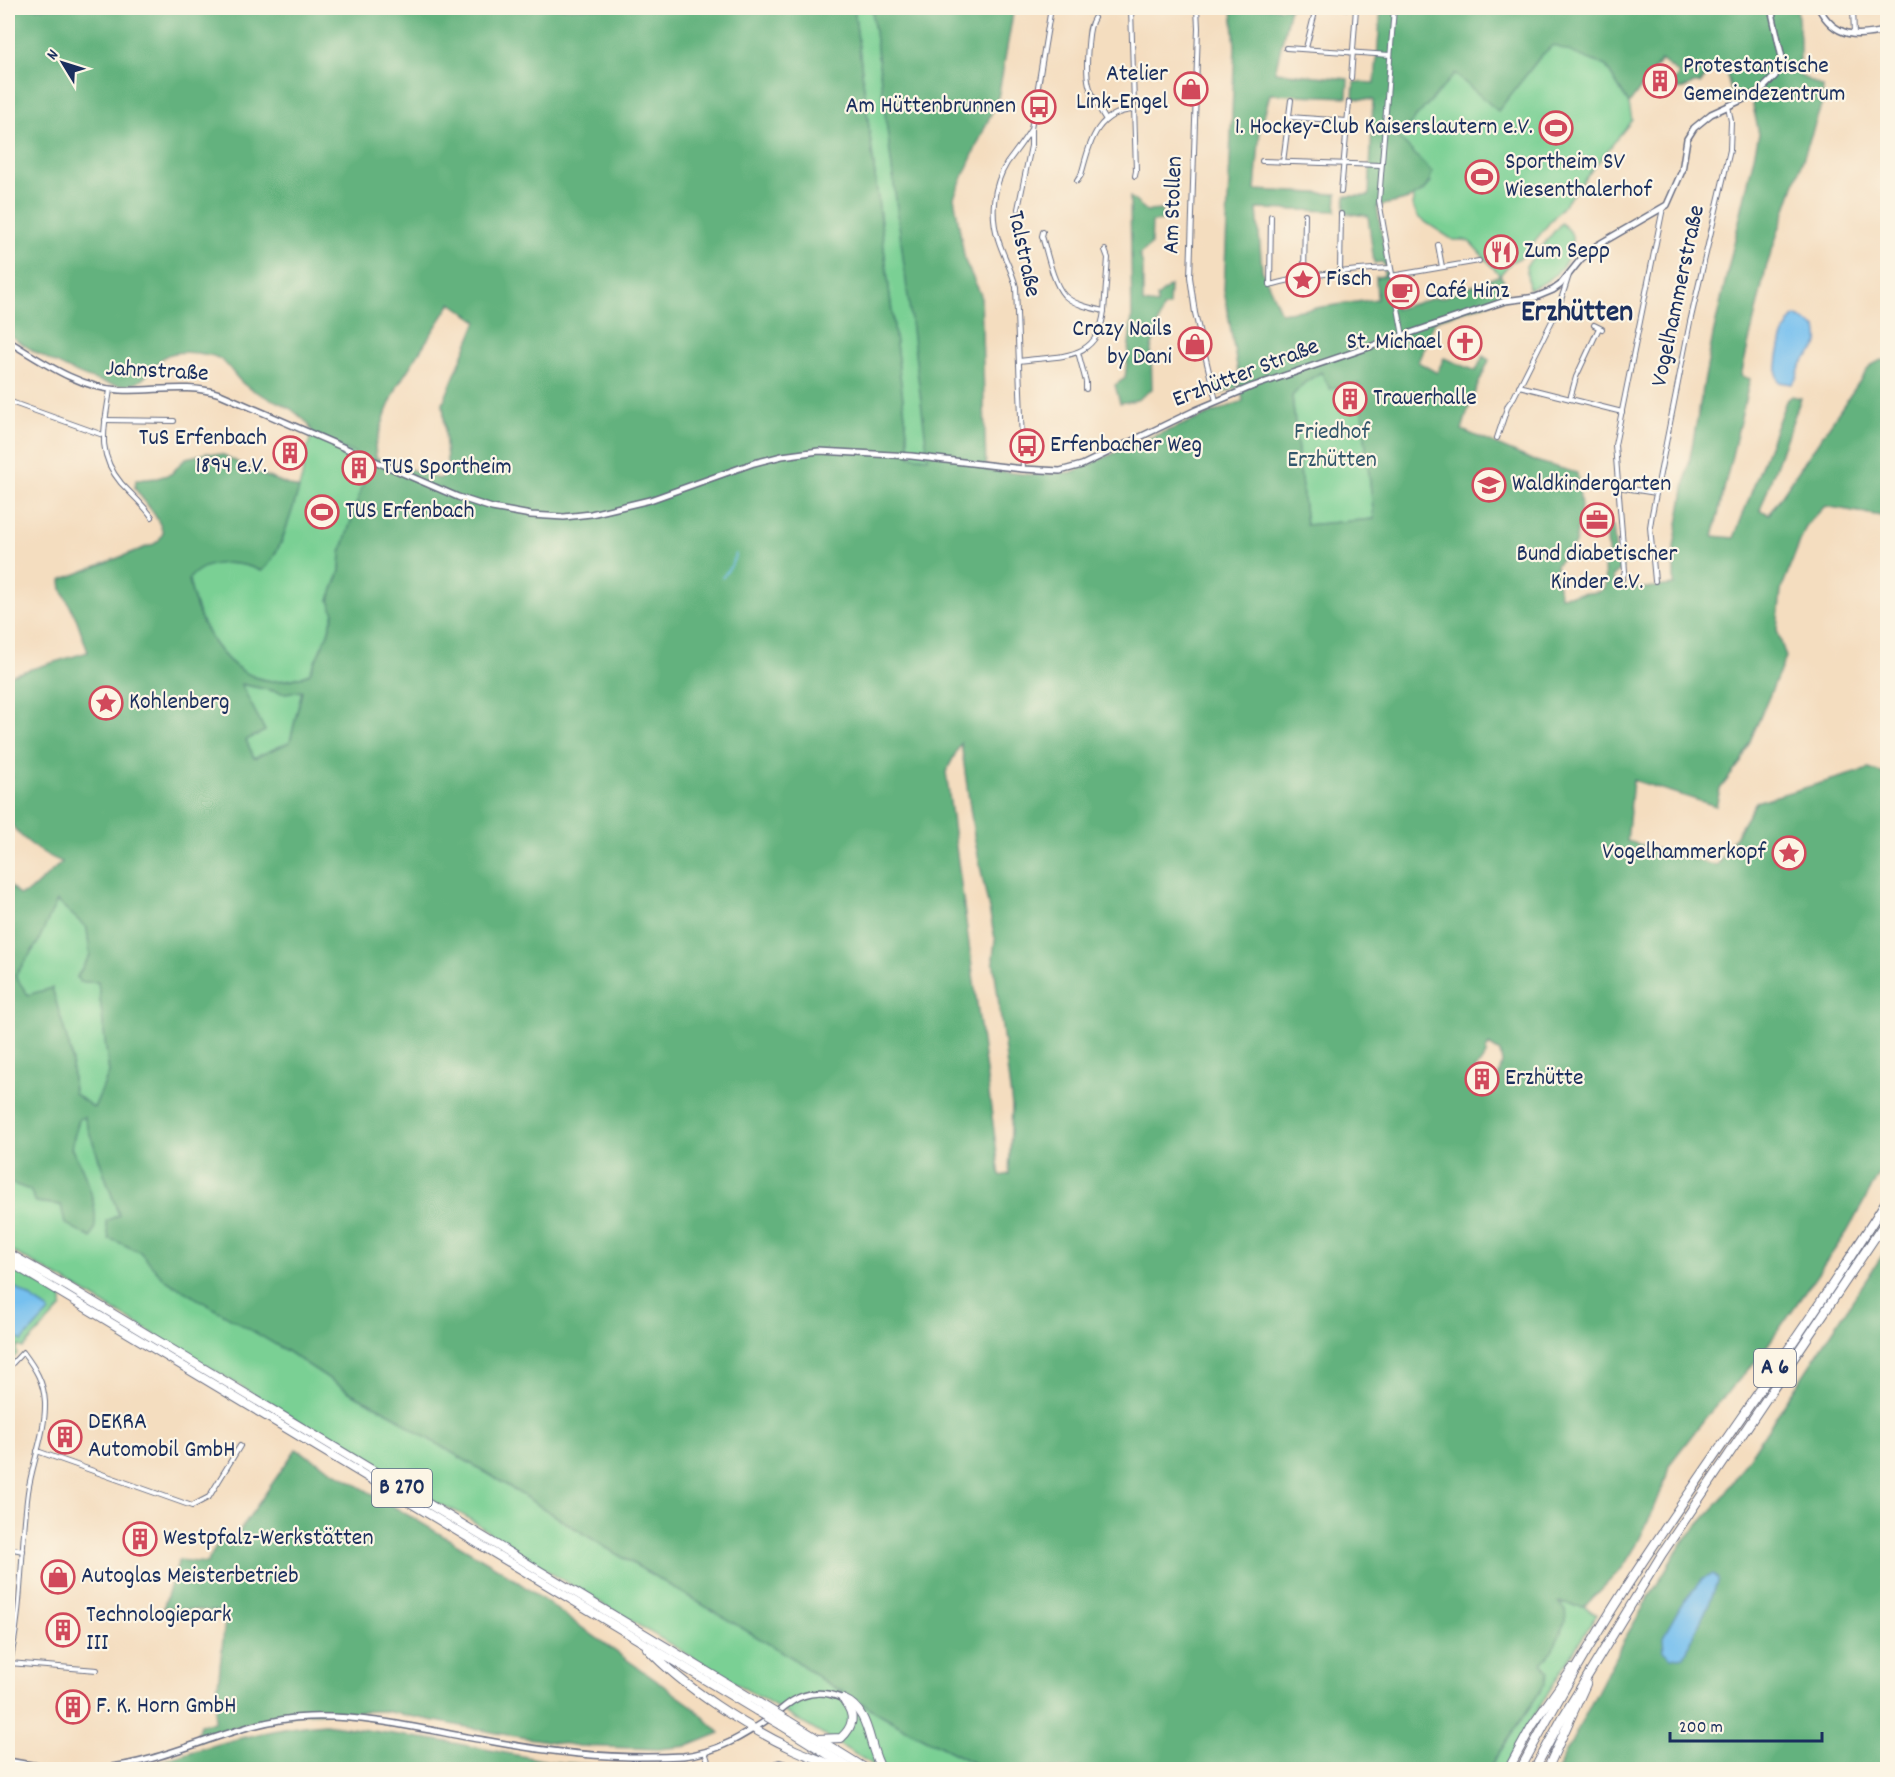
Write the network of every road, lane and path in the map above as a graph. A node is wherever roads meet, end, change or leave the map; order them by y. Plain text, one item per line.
1 (1052, 8) edge
2 (1131, 8) edge
3 (1197, 8) edge
4 (1316, 8) edge
5 (1343, 8) edge
6 (1356, 8) edge
7 (1394, 8) edge
8 (1771, 8) edge
9 (1819, 8) edge
10 (1853, 8) edge
11 (1094, 18) dead end
12 (1887, 30) edge
13 (1854, 35) junction
14 (1286, 48) dead end
15 (1306, 48) junction
16 (1353, 52) junction
17 (1390, 55) junction
18 (1351, 78) dead end
19 (1291, 100) dead end
20 (1349, 102) dead end
21 (1728, 106) junction
22 (1134, 110) junction
23 (1289, 117) junction
24 (1106, 120) junction
25 (1347, 121) junction
26 (1031, 129) junction
27 (1262, 161) dead end
28 (1283, 162) junction
29 (1343, 164) junction
30 (1382, 165) junction
31 (1135, 176) dead end
32 (1077, 181) dead end
33 (1341, 192) dead end
34 (1663, 208) junction
35 (1018, 209) dead end
36 (1305, 214) dead end
37 (1341, 214) dead end
38 (1271, 216) dead end
39 (1043, 232) dead end
40 (1438, 245) dead end
41 (1105, 250) dead end
42 (1479, 261) dead end
43 (1442, 267) junction
44 (1390, 268) junction
45 (1340, 271) junction
46 (1569, 274) junction
47 (1304, 276) junction
48 (1391, 276) junction
49 (1104, 311) junction
50 (1594, 325) dead end
51 (1403, 336) junction
52 (8, 341) edge
53 (1078, 352) junction
54 (1019, 361) junction
55 (1519, 386) junction
56 (1086, 389) dead end
57 (110, 390) junction
58 (1570, 399) junction
59 (8, 401) edge
60 (1216, 401) junction
61 (1622, 412) junction
62 (105, 420) junction
63 (174, 421) dead end
64 (103, 435) junction
65 (1497, 438) dead end
66 (1023, 469) junction
67 (1618, 487) junction
68 (1656, 493) junction
69 (152, 517) dead end
70 (1622, 579) dead end
71 (1654, 581) dead end
72 (1887, 1198) edge
73 (1887, 1218) edge
74 (8, 1253) edge
75 (8, 1261) edge
76 (68, 1291) junction
77 (81, 1299) junction
78 (8, 1368) edge
79 (240, 1446) dead end
80 (37, 1451) junction
81 (8, 1548) edge
82 (23, 1551) junction
83 (641, 1642) junction
84 (1592, 1644) junction
85 (9, 1663) junction
86 (8, 1670) edge
87 (97, 1670) dead end
88 (1590, 1671) junction
89 (843, 1699) junction
90 (761, 1708) junction
91 (784, 1722) junction
92 (753, 1729) junction
93 (816, 1738) junction
94 (705, 1752) junction
95 (8, 1761) edge
96 (25, 1767) edge
97 (103, 1769) edge
98 (711, 1770) edge
99 (756, 1770) edge
100 (808, 1770) edge
101 (843, 1770) edge
102 (853, 1770) edge
103 (868, 1770) edge
104 (882, 1770) edge
105 (1508, 1770) edge
106 (1520, 1770) edge
107 (1534, 1770) edge
108 (1547, 1770) edge

1 - 26 street, Talstraße
2 - 22 street
3 - 60 street, Am Stollen
4 - 15 street
5 - 6 street
6 - 16 street
7 - 17 street
8 - 21 street
9 - 13 street
10 - 13 street
11 - 24 street
12 - 13 street
14 - 15 street
15 - 16 street
16 - 17 street
16 - 18 street
17 - 30 street
19 - 23 street
20 - 25 street
21 - 34 street
21 - 68 street, Vogelhammerstraße
22 - 24 street
22 - 31 street
23 - 25 street
23 - 28 street
24 - 32 street
25 - 29 street
26 - 35 street, Talstraße
26 - 54 street, Talstraße
27 - 28 street
28 - 29 street
29 - 30 street
29 - 33 street
30 - 44 street
34 - 46 street, Erzhütter Straße
34 - 61 street
36 - 47 street
37 - 45 street
38 - 47 street
39 - 49 street
40 - 43 street
41 - 49 street
42 - 43 street
43 - 48 street
44 - 45 street
44 - 48 street
45 - 47 street
46 - 51 street, Erzhütter Straße
46 - 55 street
48 - 51 street
49 - 53 street
50 - 58 street
51 - 60 street, Erzhütter Straße
52 - 57 street, Jahnstraße
53 - 54 street
53 - 56 street
54 - 66 street, Talstraße
55 - 58 street
55 - 65 street
57 - 62 street
57 - 66 street, Jahnstraße
58 - 61 street
59 - 64 street
60 - 66 street, Erzhütter Straße
61 - 67 street
62 - 63 street
62 - 64 street
64 - 69 street
67 - 68 street
67 - 70 street
68 - 71 street, Vogelhammerstraße
72 - 84 highway, A 6
73 - 88 highway, A 6
74 - 76 highway, B 270
75 - 76 highway, B 270
76 - 77 highway, B 270
77 - 83 highway, B 270
77 - 90 highway, B 270
78 - 80 street
79 - 80 street
80 - 82 street
81 - 82 street
82 - 85 street
83 - 90 highway, B 270
83 - 92 highway
84 - 105 highway
84 - 106 highway, A 6
85 - 86 street
85 - 87 street
88 - 107 highway, A 6
88 - 108 highway, A 6
89 - 92 street
89 - 93 highway
89 - 104 highway
90 - 91 highway, B 270, bridge
91 - 93 highway, B 270
91 - 102 highway, B 270
92 - 94 street
92 - 101 highway
93 - 103 highway, B 270
94 - 97 street
94 - 98 street
95 - 96 street
96 - 97 street
99 - 100 street

